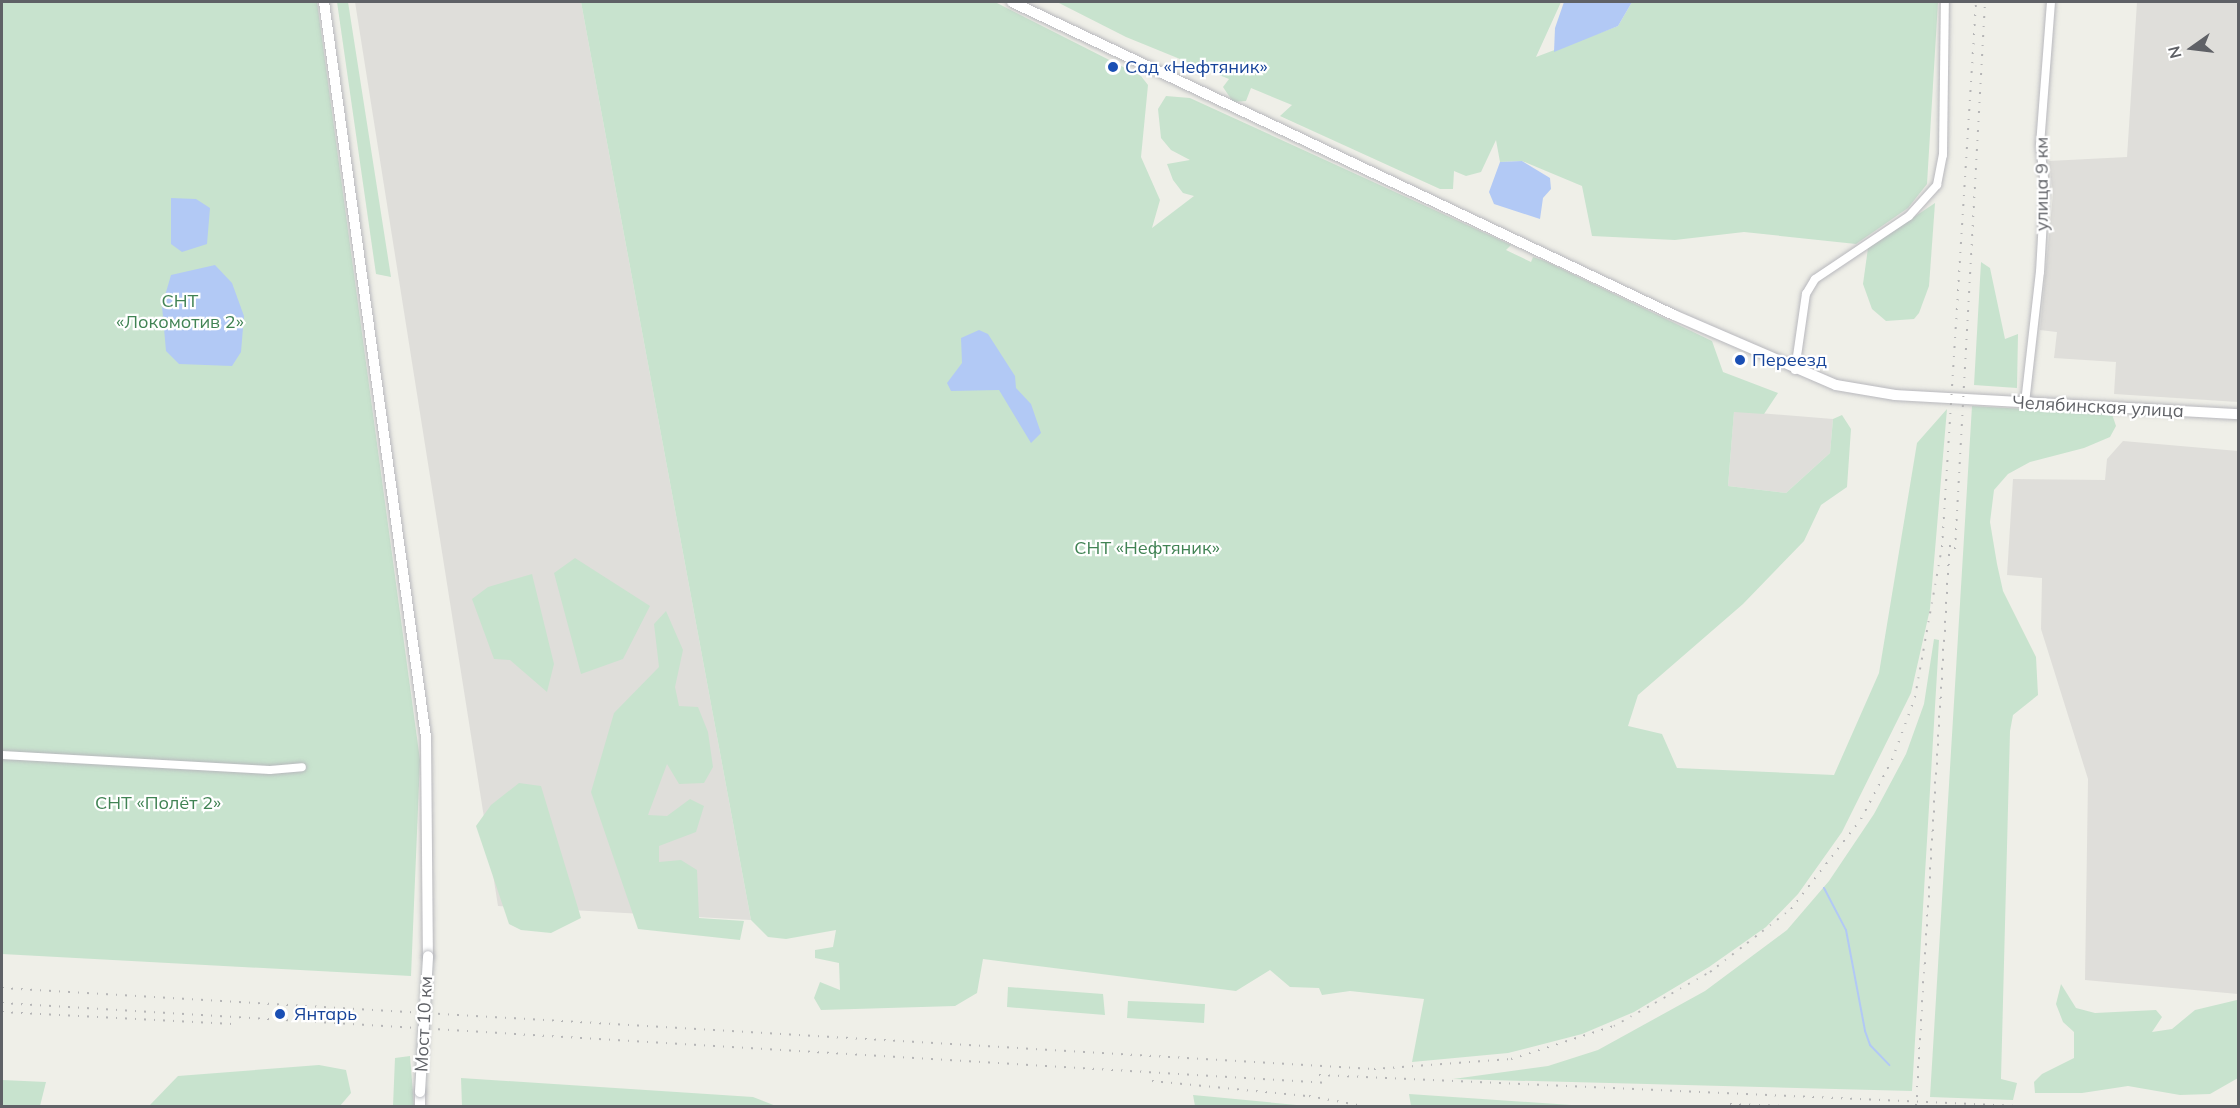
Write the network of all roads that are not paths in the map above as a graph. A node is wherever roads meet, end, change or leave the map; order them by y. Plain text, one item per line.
1 (324, 2) edge
2 (1012, 2) edge
3 (1945, 2) edge
4 (2051, 2) edge
5 (1795, 370) junction
6 (2025, 403) junction
7 (2238, 414) edge
8 (2, 755) edge
9 (302, 767) dead end
10 (420, 1107) edge

1 - 10 street, Мост 10 км, bridge
2 - 5 street, Челябинская улица
3 - 5 street
4 - 6 street, улица 9 км
5 - 6 street, Челябинская улица
6 - 7 street, Челябинская улица
8 - 9 street

